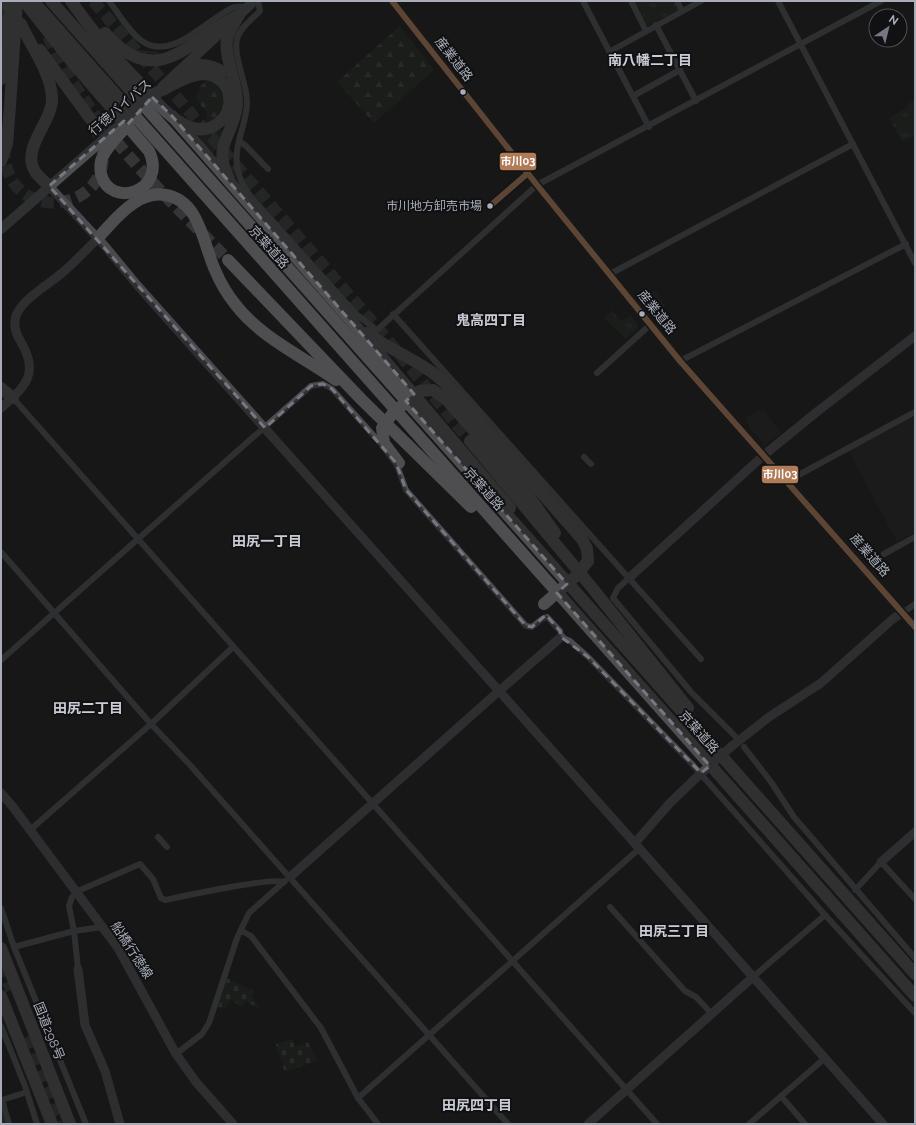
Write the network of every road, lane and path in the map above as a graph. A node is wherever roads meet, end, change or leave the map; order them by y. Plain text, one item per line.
1 (4, 1) edge
2 (10, 1) edge
3 (17, 1) edge
4 (24, 1) edge
5 (32, 1) edge
6 (51, 1) edge
7 (71, 1) edge
8 (74, 1) edge
9 (109, 1) edge
10 (258, 1) edge
11 (392, 1) edge
12 (583, 1) edge
13 (630, 1) edge
14 (677, 1) edge
15 (701, 1) edge
16 (778, 1) edge
17 (881, 1) edge
18 (247, 7) edge
19 (682, 11) junction
20 (21, 24) junction
21 (656, 25) junction
22 (646, 30) junction
23 (801, 44) junction
24 (609, 52) junction
25 (680, 70) junction
26 (178, 73) junction
27 (1, 79) edge
28 (236, 90) junction
29 (156, 93) junction
30 (633, 96) junction
31 (696, 101) junction
32 (138, 108) joint
33 (172, 116) junction
34 (92, 121) tunnel mouth
35 (122, 127) junction
36 (649, 127) junction
37 (239, 142) junction
38 (853, 144) junction
39 (1, 162) edge
40 (268, 169) dead end
41 (537, 185) junction
42 (49, 186) junction
43 (247, 203) junction
44 (1, 229) edge
45 (97, 238) junction
46 (906, 244) junction
47 (228, 260) tunnel mouth
48 (915, 263) edge
49 (610, 274) junction
50 (393, 314) junction
51 (353, 323) junction
52 (651, 324) junction
53 (915, 336) edge
54 (680, 361) junction
55 (597, 373) dead end
56 (1, 388) edge
57 (13, 398) junction
58 (362, 399) junction
59 (1, 408) edge
60 (915, 412) edge
61 (265, 428) junction
62 (470, 441) tunnel mouth
63 (764, 455) junction
64 (584, 457) dead end
65 (399, 463) dead end
66 (591, 464) dead end
67 (788, 482) junction
68 (915, 537) edge
69 (138, 538) junction
70 (1, 552) edge
71 (884, 554) dead end
72 (629, 578) junction
73 (551, 587) junction
74 (594, 590) junction
75 (579, 597) junction
76 (544, 604) dead end
77 (915, 604) edge
78 (55, 612) junction
79 (902, 613) junction
80 (915, 627) edge
81 (561, 637) junction
82 (233, 648) junction
83 (700, 659) dead end
84 (1, 660) edge
85 (499, 691) junction
86 (151, 724) junction
87 (735, 736) dead end
88 (744, 747) dead end
89 (1, 794) edge
90 (756, 795) junction
91 (373, 803) junction
92 (30, 830) junction
93 (915, 832) edge
94 (158, 838) dead end
95 (637, 845) junction
96 (167, 847) dead end
97 (881, 862) junction
98 (287, 879) junction
99 (854, 890) junction
100 (76, 893) junction
101 (915, 899) edge
102 (610, 907) dead end
103 (1, 908) edge
104 (825, 915) junction
105 (102, 927) junction
106 (74, 931) junction
107 (242, 931) junction
108 (14, 947) junction
109 (1, 948) edge
110 (915, 958) edge
111 (512, 960) junction
112 (78, 969) joint
113 (915, 974) edge
114 (753, 977) junction
115 (1, 996) tunnel mouth
116 (915, 996) edge
117 (915, 1013) edge
118 (712, 1014) junction
119 (1, 1026) edge
120 (429, 1035) junction
121 (176, 1054) junction
122 (825, 1058) junction
123 (627, 1090) junction
124 (27, 1092) junction
125 (780, 1096) junction
126 (358, 1098) junction
127 (9, 1124) edge
128 (37, 1124) edge
129 (52, 1124) edge
130 (70, 1124) edge
131 (86, 1124) edge
132 (120, 1124) edge
133 (233, 1124) edge
134 (378, 1124) edge
135 (508, 1124) edge
136 (588, 1124) edge
137 (657, 1124) edge
138 (749, 1124) edge
139 (805, 1124) edge
140 (882, 1124) edge

1 - 20 highway
2 - 27 highway, bridge
3 - 39 highway, bridge
4 - 35 highway
5 - 73 highway, 京葉道路
6 - 75 highway, 京葉道路
7 - 33 highway
8 - 18 highway
9 - 18 street
10 - 37 street
11 - 41 street, 産業道路
12 - 24 street
13 - 22 street
14 - 19 street
15 - 19 street
16 - 23 street
17 - 23 street
18 - 26 main road, 行徳バイパス
18 - 28 highway
19 - 21 street
20 - 34 highway
20 - 42 highway
21 - 22 street
21 - 25 street
22 - 24 street
23 - 31 street
23 - 38 street
24 - 30 street
25 - 30 street
25 - 31 street
26 - 28 highway
26 - 29 main road, 行徳バイパス
28 - 43 highway
29 - 32 main road, 行徳バイパス, bridge
29 - 33 highway
30 - 36 street
31 - 36 street
32 - 35 highway, bridge
33 - 43 highway
35 - 42 main road, 行徳バイパス
36 - 41 street
37 - 40 street
37 - 50 street
38 - 46 street
38 - 49 street
41 - 49 street, 産業道路
41 - 50 street
42 - 44 main road, 行徳バイパス
42 - 45 street
43 - 51 highway
45 - 57 street
45 - 58 highway
45 - 61 street
46 - 48 street
46 - 54 street
47 - 58 highway
49 - 52 street, 産業道路
50 - 72 street
51 - 75 highway
51 - 76 highway, bridge
52 - 54 street, 産業道路
52 - 55 street
53 - 63 street
54 - 63 street, 産業道路
56 - 57 highway
57 - 59 street
57 - 69 street
58 - 73 highway
60 - 67 street
61 - 69 street
61 - 81 street
61 - 85 street
62 - 74 highway
63 - 67 street, 産業道路
63 - 72 street
64 - 66 street
65 - 74 highway, bridge
67 - 79 street, 産業道路
68 - 71 street
69 - 78 street
69 - 82 street
70 - 78 street
72 - 83 street
72 - 87 street
73 - 116 highway, 京葉道路
74 - 90 highway
75 - 90 highway, 京葉道路
77 - 79 street
78 - 84 street
78 - 86 street
79 - 80 street, 産業道路
79 - 95 street, bridge
81 - 85 street
81 - 104 street
82 - 86 street
82 - 91 street
85 - 91 street
85 - 95 street
86 - 92 street
86 - 98 street
88 - 99 street
89 - 92 street, 船橋行徳線
90 - 113 highway, 京葉道路
91 - 98 street
91 - 111 street
92 - 100 street, 船橋行徳線
93 - 97 street
94 - 96 street
95 - 111 street
95 - 114 street
97 - 99 street
97 - 101 street
98 - 100 street
98 - 107 street
98 - 120 street
99 - 110 street
100 - 105 street, 船橋行徳線
100 - 106 street
102 - 118 street
103 - 108 street
104 - 114 street
104 - 117 street
105 - 106 street
105 - 121 street, 船橋行徳線
106 - 108 street
106 - 112 street
107 - 121 street
107 - 126 street
108 - 131 street
109 - 130 highway, 国道298号
111 - 120 street
111 - 123 street
112 - 132 street
114 - 118 street
114 - 122 street
115 - 129 highway
118 - 123 street
119 - 124 street
120 - 126 street
120 - 135 street
121 - 133 street, 船橋行徳線
122 - 125 street
122 - 140 street
123 - 136 street
123 - 137 street
124 - 127 street
124 - 128 street
125 - 138 street
125 - 139 street
126 - 134 street

